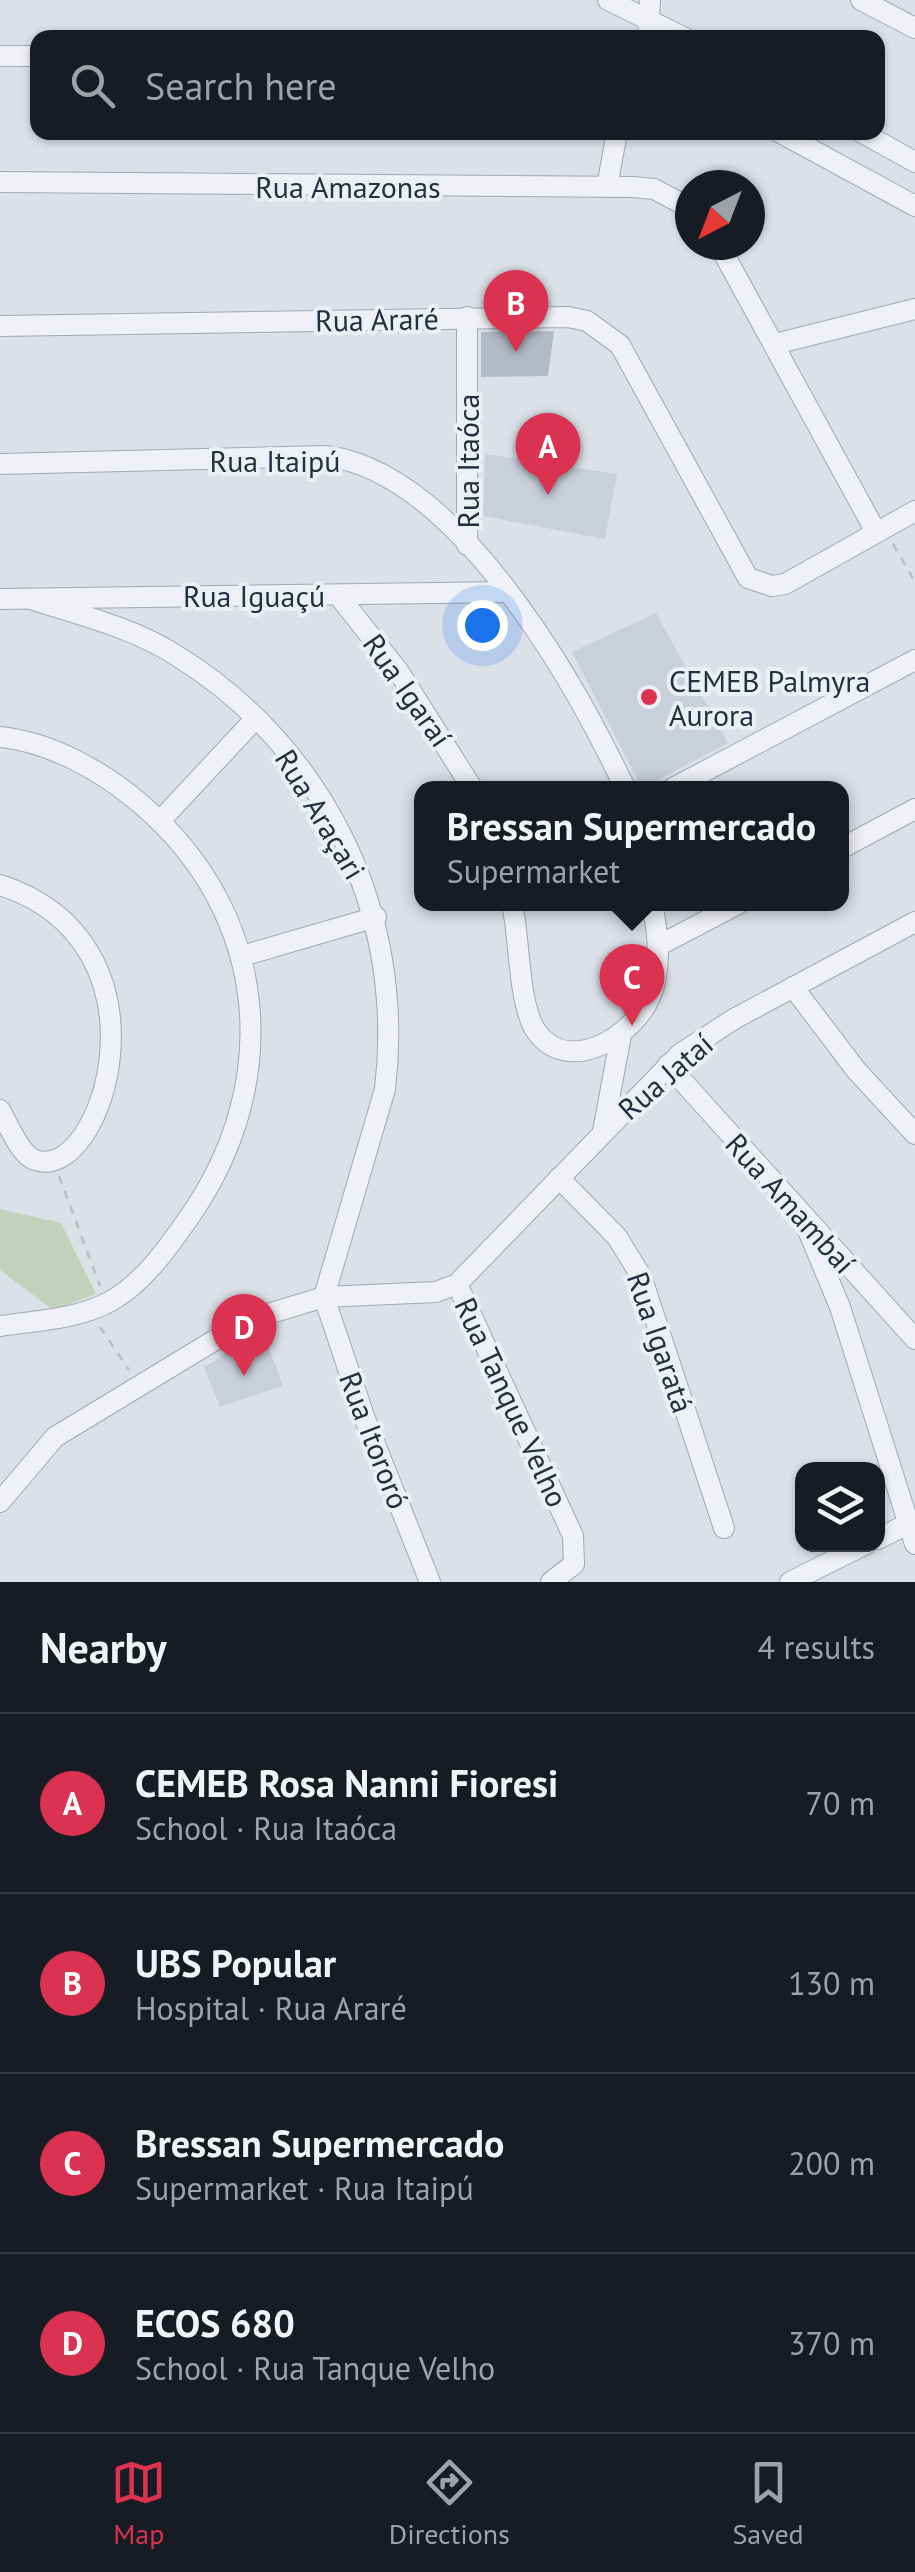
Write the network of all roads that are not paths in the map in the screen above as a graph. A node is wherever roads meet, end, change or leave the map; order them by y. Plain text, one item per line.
1 (608, 0) edge
2 (862, 0) edge
3 (649, 19) edge
4 (915, 28) edge
5 (0, 56) edge
6 (30, 56) edge
7 (616, 140) edge
8 (794, 140) edge
9 (876, 140) edge
10 (915, 162) edge
11 (0, 182) edge
12 (607, 187) junction
13 (675, 200) edge
14 (915, 206) edge
15 (727, 260) edge
16 (915, 308) edge
17 (467, 318) junction
18 (0, 326) edge
19 (774, 344) junction
20 (0, 464) edge
21 (915, 512) edge
22 (880, 530) junction
23 (467, 545) junction
24 (507, 592) junction
25 (338, 595) junction
26 (132, 596) junction
27 (0, 599) edge
28 (31, 599) junction
29 (132, 633) junction
30 (915, 660) edge
31 (256, 718) junction
32 (0, 738) edge
33 (468, 781) edge
34 (621, 781) edge
35 (686, 781) edge
36 (915, 809) edge
37 (160, 821) junction
38 (849, 844) edge
39 (0, 884) edge
40 (513, 911) edge
41 (653, 911) edge
42 (725, 911) edge
43 (376, 917) junction
44 (915, 922) edge
45 (658, 946) junction
46 (242, 956) junction
47 (793, 987) junction
48 (621, 1035) junction
49 (668, 1065) junction
50 (0, 1110) edge
51 (603, 1132) junction
52 (915, 1134) edge
53 (559, 1178) junction
54 (800, 1212) junction
55 (457, 1284) junction
56 (868, 1290) junction
57 (324, 1297) junction
58 (840, 1307) junction
59 (0, 1326) edge
60 (915, 1340) edge
61 (0, 1502) edge
62 (724, 1528) dead end
63 (911, 1534) edge
64 (885, 1538) edge
65 (850, 1552) edge
66 (430, 1582) edge
67 (551, 1582) edge
68 (790, 1582) edge

1 - 3 street
2 - 4 street
5 - 6 street
7 - 12 street
8 - 14 street
9 - 10 street
11 - 12 street, Rua Amazonas
12 - 13 street, Rua Amazonas
15 - 19 street
16 - 19 street
17 - 18 street, Rua Araré
17 - 22 street, Rua Araré
17 - 23 street, Rua Itaóca
19 - 22 street
20 - 23 street, Rua Itaipú
21 - 22 street
23 - 24 street, Rua Itaipú
24 - 25 street, Rua Iguaçú
24 - 34 street, Rua Itaipú
25 - 26 street, Rua Iguaçú
25 - 33 street, Rua Igaraí
26 - 28 street, Rua Iguaçú
26 - 29 street
27 - 28 street, Rua Iguaçú
28 - 29 street, Rua Araçari
29 - 31 street, Rua Araçari
30 - 35 street
31 - 37 street
31 - 43 street, Rua Araçari
32 - 37 street
36 - 38 street
37 - 46 street
39 - 50 street
40 - 48 street
41 - 45 street
42 - 45 street
43 - 46 street
43 - 57 street, Rua Araçari
44 - 47 street, Rua Jataí
45 - 48 street
46 - 59 street
47 - 49 street, Rua Jataí
47 - 52 street
48 - 51 street
49 - 51 street, Rua Jataí
49 - 54 street, Rua Amambaí
51 - 53 street, Rua Jataí
53 - 55 street, Rua Jataí
53 - 62 street, Rua Igaratá
54 - 56 street, Rua Amambaí
54 - 58 street
55 - 57 street, Rua Tanque Velho
55 - 67 street, Rua Tanque Velho
56 - 58 street
56 - 60 street, Rua Amambaí
57 - 61 street, Rua Tanque Velho
57 - 66 street, Rua Itororó
58 - 63 street
63 - 64 street
65 - 68 street

